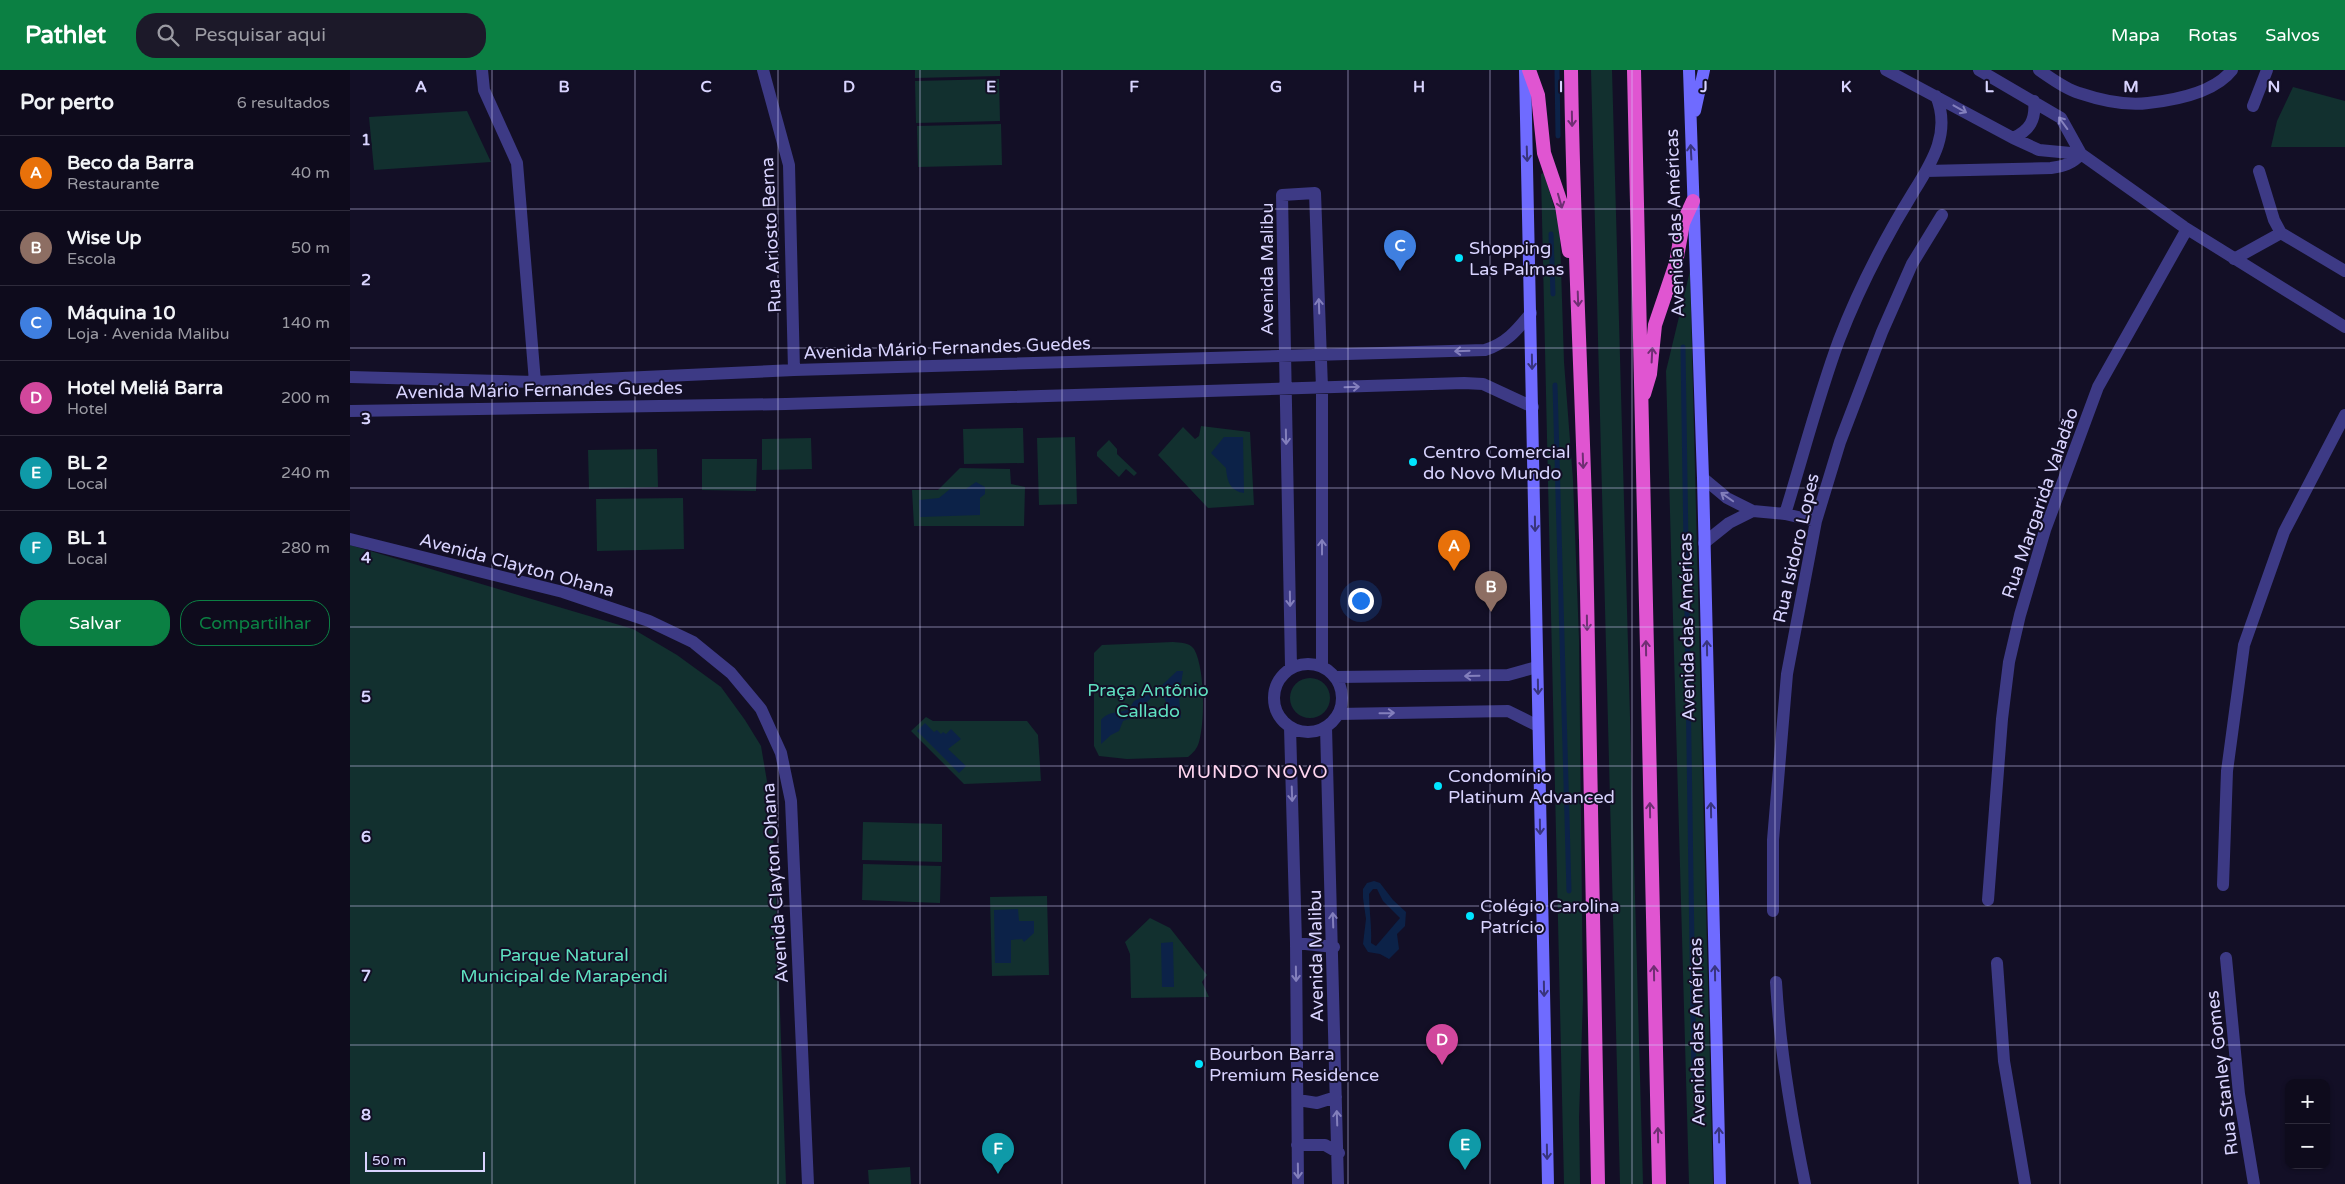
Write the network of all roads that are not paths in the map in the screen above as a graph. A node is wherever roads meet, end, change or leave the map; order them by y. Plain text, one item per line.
1 (482, 70) edge
2 (763, 70) edge
3 (1524, 70) edge
4 (1529, 70) edge
5 (1571, 70) edge
6 (1634, 70) edge
7 (1689, 70) edge
8 (1704, 70) edge
9 (1886, 70) edge
10 (1979, 70) edge
11 (2039, 70) edge
12 (2232, 70) edge
13 (2267, 70) edge
14 (1936, 96) junction
15 (2034, 101) junction
16 (2253, 106) dead end
17 (1690, 133) junction
18 (2013, 138) junction
19 (2081, 154) junction
20 (1926, 171) junction
21 (2259, 171) dead end
22 (1693, 201) junction
23 (1942, 215) dead end
24 (2187, 229) junction
25 (2281, 233) junction
26 (2234, 259) junction
27 (2345, 271) edge
28 (1577, 274) junction
29 (1531, 313) junction
30 (2345, 327) edge
31 (1321, 355) junction
32 (1285, 356) junction
33 (794, 370) junction
34 (350, 377) edge
35 (535, 382) junction
36 (1285, 388) junction
37 (1322, 388) junction
38 (1640, 402) junction
39 (1532, 406) junction
40 (350, 410) edge
41 (2345, 415) edge
42 (1703, 478) junction
43 (1753, 511) junction
44 (1786, 514) junction
45 (1816, 521) junction
46 (350, 539) edge
47 (1704, 544) junction
48 (1322, 666) junction
49 (1291, 667) junction
50 (1537, 667) junction
51 (1336, 677) junction
52 (1338, 714) junction
53 (1538, 726) junction
54 (1290, 727) junction
55 (1326, 727) junction
56 (2223, 885) dead end
57 (1988, 900) dead end
58 (1773, 910) dead end
59 (1296, 943) junction
60 (1334, 947) junction
61 (2226, 958) dead end
62 (1997, 963) dead end
63 (1776, 982) dead end
64 (1336, 1097) junction
65 (1298, 1100) junction
66 (1297, 1145) junction
67 (1338, 1153) junction
68 (808, 1184) edge
69 (1298, 1184) edge
70 (1338, 1184) edge
71 (1548, 1184) edge
72 (1598, 1184) edge
73 (1659, 1184) edge
74 (1720, 1184) edge
75 (1805, 1184) edge
76 (2025, 1184) edge
77 (2254, 1184) edge

1 - 35 street
2 - 33 street, Rua Ariosto Berna
3 -> 29 main road
4 -> 28 highway
5 -> 28 highway
6 - 38 highway, Avenida das Américas
7 - 17 main road, Avenida das Américas
8 - 17 main road
9 - 14 street
10 - 15 street
11 - 12 street
13 - 16 street
14 -> 18 street
14 - 20 street, Rua Isidoro Lopes
15 - 18 street
19 -> 15 street
22 -> 17 main road, Avenida das Américas
18 - 19 street
19 - 20 street
19 - 24 street
20 - 44 street, Rua Isidoro Lopes
21 - 25 street
38 -> 22 highway
22 - 42 main road, Avenida das Américas
23 - 45 street, Rua Isidoro Lopes
24 - 26 street
24 - 57 street, Rua Margarida Valadão
25 - 26 street
25 - 27 street
26 - 30 street
28 -> 72 highway
29 -> 31 street, Avenida Mário Fernandes Guedes
29 -> 39 main road
31 - 32 street, Avenida Mário Fernandes Guedes
31 -> 32 street, Avenida Malibu
31 - 37 street, Avenida Malibu
32 - 33 street, Avenida Mário Fernandes Guedes
32 - 36 street, Avenida Malibu
33 - 35 street, Avenida Mário Fernandes Guedes
34 - 35 street, Avenida Mário Fernandes Guedes
36 - 37 street, Avenida Mário Fernandes Guedes
36 - 40 street, Avenida Mário Fernandes Guedes
36 -> 49 street, Avenida Malibu
37 -> 39 street, Avenida Mário Fernandes Guedes
48 -> 37 street, Avenida Malibu
73 -> 38 highway, Avenida das Américas
39 -> 50 main road
41 - 56 street
43 -> 42 street
42 - 47 main road, Avenida das Américas
43 - 44 street
43 - 47 street
44 - 45 street
45 - 58 street, Rua Isidoro Lopes
46 - 68 street, Avenida Clayton Ohana
74 -> 47 main road, Avenida das Américas
48 - 49 street
48 - 51 street
49 - 54 street
50 -> 51 street
50 -> 53 main road
51 - 52 street
52 -> 53 street
52 - 55 street
53 -> 71 main road
54 - 55 street
54 -> 59 street, Avenida Malibu
60 -> 55 street, Avenida Malibu
59 - 60 street
59 -> 65 street, Avenida Malibu
60 - 64 street, Avenida Malibu
61 - 77 street, Rua Stanley Gomes
62 - 76 street
63 - 75 street
64 - 65 street
67 -> 64 street, Avenida Malibu
65 - 66 street, Avenida Malibu
66 - 67 street
66 -> 69 street, Avenida Malibu
67 - 70 street, Avenida Malibu

